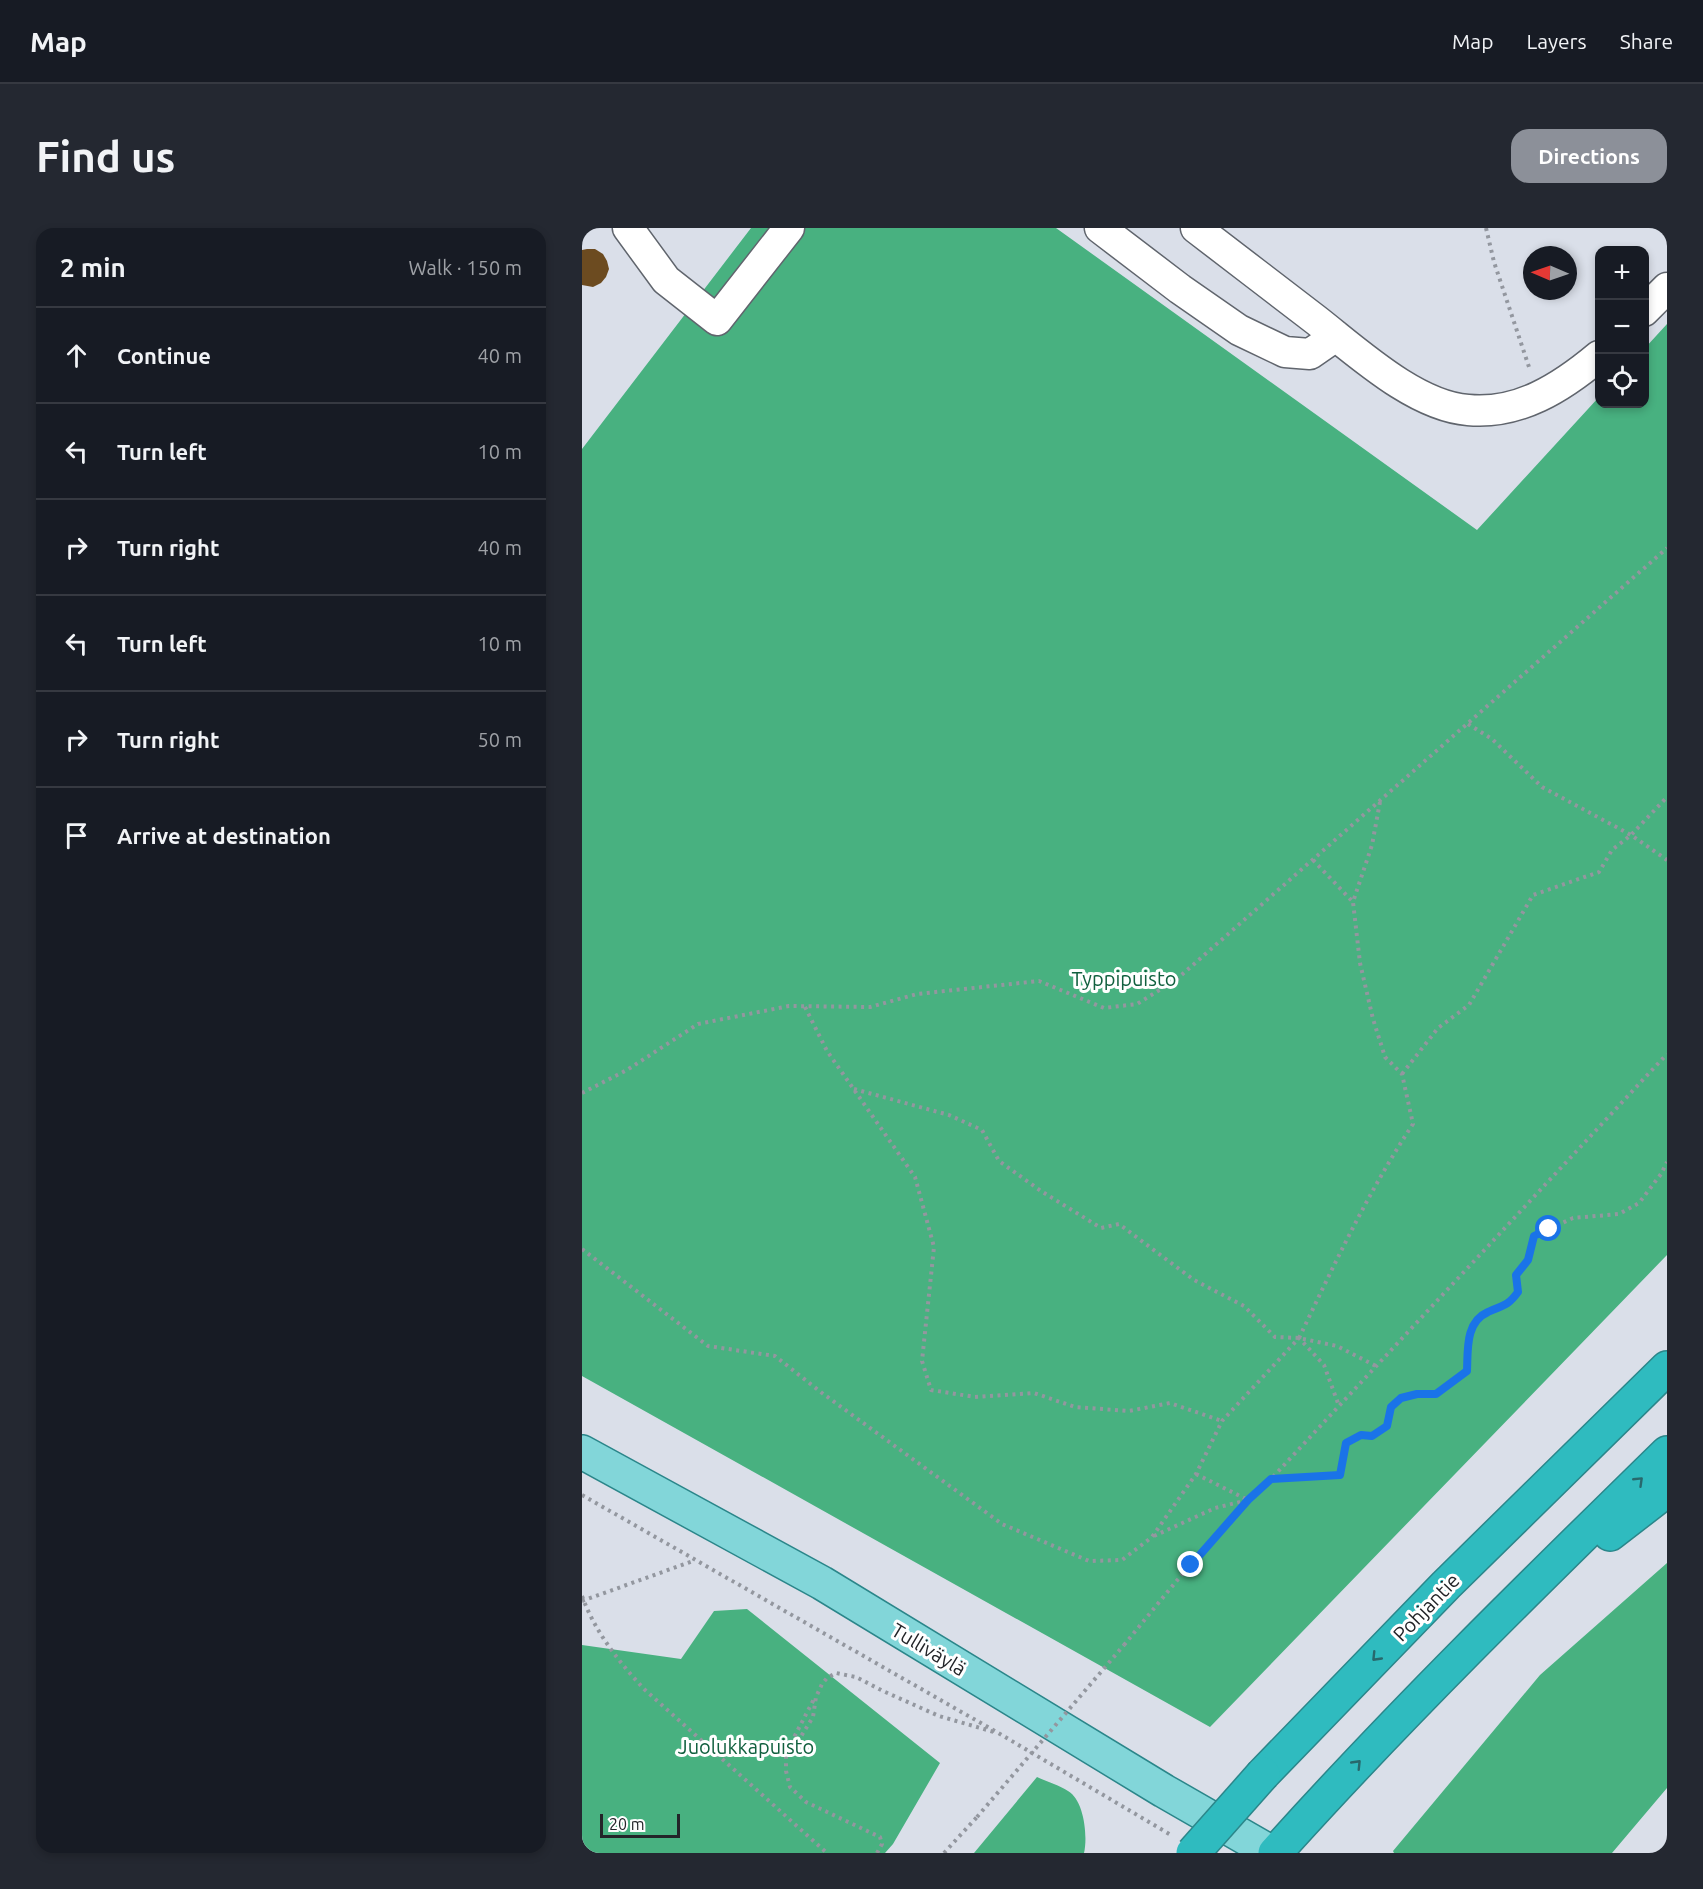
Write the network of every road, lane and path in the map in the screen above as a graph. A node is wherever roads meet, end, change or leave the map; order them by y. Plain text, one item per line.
1 (628, 228) edge
2 (789, 228) edge
3 (1100, 228) edge
4 (1196, 228) edge
5 (1486, 228) edge
6 (1667, 288) edge
7 (1649, 306) edge
8 (1336, 336) junction
9 (1595, 359) edge
10 (1539, 397) junction
11 (1667, 548) edge
12 (1468, 724) junction
13 (1667, 797) edge
14 (1380, 801) junction
15 (1631, 835) junction
16 (1313, 860) junction
17 (1667, 860) edge
18 (1353, 902) junction
19 (804, 1006) junction
20 (1667, 1054) edge
21 (1402, 1074) junction
22 (854, 1089) junction
23 (582, 1093) edge
24 (1667, 1162) edge
25 (582, 1249) edge
26 (1299, 1338) junction
27 (1667, 1343) edge
28 (1376, 1366) junction
29 (1667, 1368) edge
30 (1339, 1406) junction
31 (1222, 1421) junction
32 (582, 1452) edge
33 (1667, 1453) edge
34 (1196, 1474) junction
35 (1271, 1479) junction
36 (1667, 1490) edge
37 (582, 1495) edge
38 (1248, 1500) junction
39 (1152, 1537) junction
40 (694, 1560) junction
41 (1446, 1585) junction
42 (582, 1599) edge
43 (1492, 1624) junction
44 (816, 1697) junction
45 (1000, 1734) junction
46 (789, 1746) junction
47 (1135, 1814) dead end
48 (827, 1853) edge
49 (877, 1853) edge
50 (944, 1853) edge
51 (1193, 1853) edge
52 (1274, 1853) edge

1 - 2 lane
3 - 8 lane
4 - 8 lane
5 - 10 path
6 - 7 lane
8 - 10 lane
9 - 10 lane
11 - 12 path
12 - 14 path
12 - 15 path
13 - 15 path
14 - 16 path
14 - 18 path
15 - 17 path
15 - 21 path
16 - 18 path
16 - 19 path
18 - 21 path
19 - 22 path
19 - 23 path
20 - 28 path
21 - 26 path
22 - 26 path
22 - 31 path
24 - 35 path
25 - 39 path
26 - 28 path
26 - 30 path
26 - 31 path
27 - 41 highway
28 - 30 path
29 - 41 highway, Pohjantie
30 - 35 path
31 - 34 path
32 - 52 main road, Tulliväylä
43 -> 33 highway
34 - 38 path
34 - 39 path
35 - 38 path
36 - 43 highway
37 - 40 path
38 - 39 path
38 - 50 path, bridge
40 - 42 path
40 - 45 path
41 -> 51 highway, Pohjantie, bridge
42 - 48 path
52 -> 43 highway
44 - 45 path
44 - 46 path
44 - 46 path
45 - 47 path
46 - 49 path

